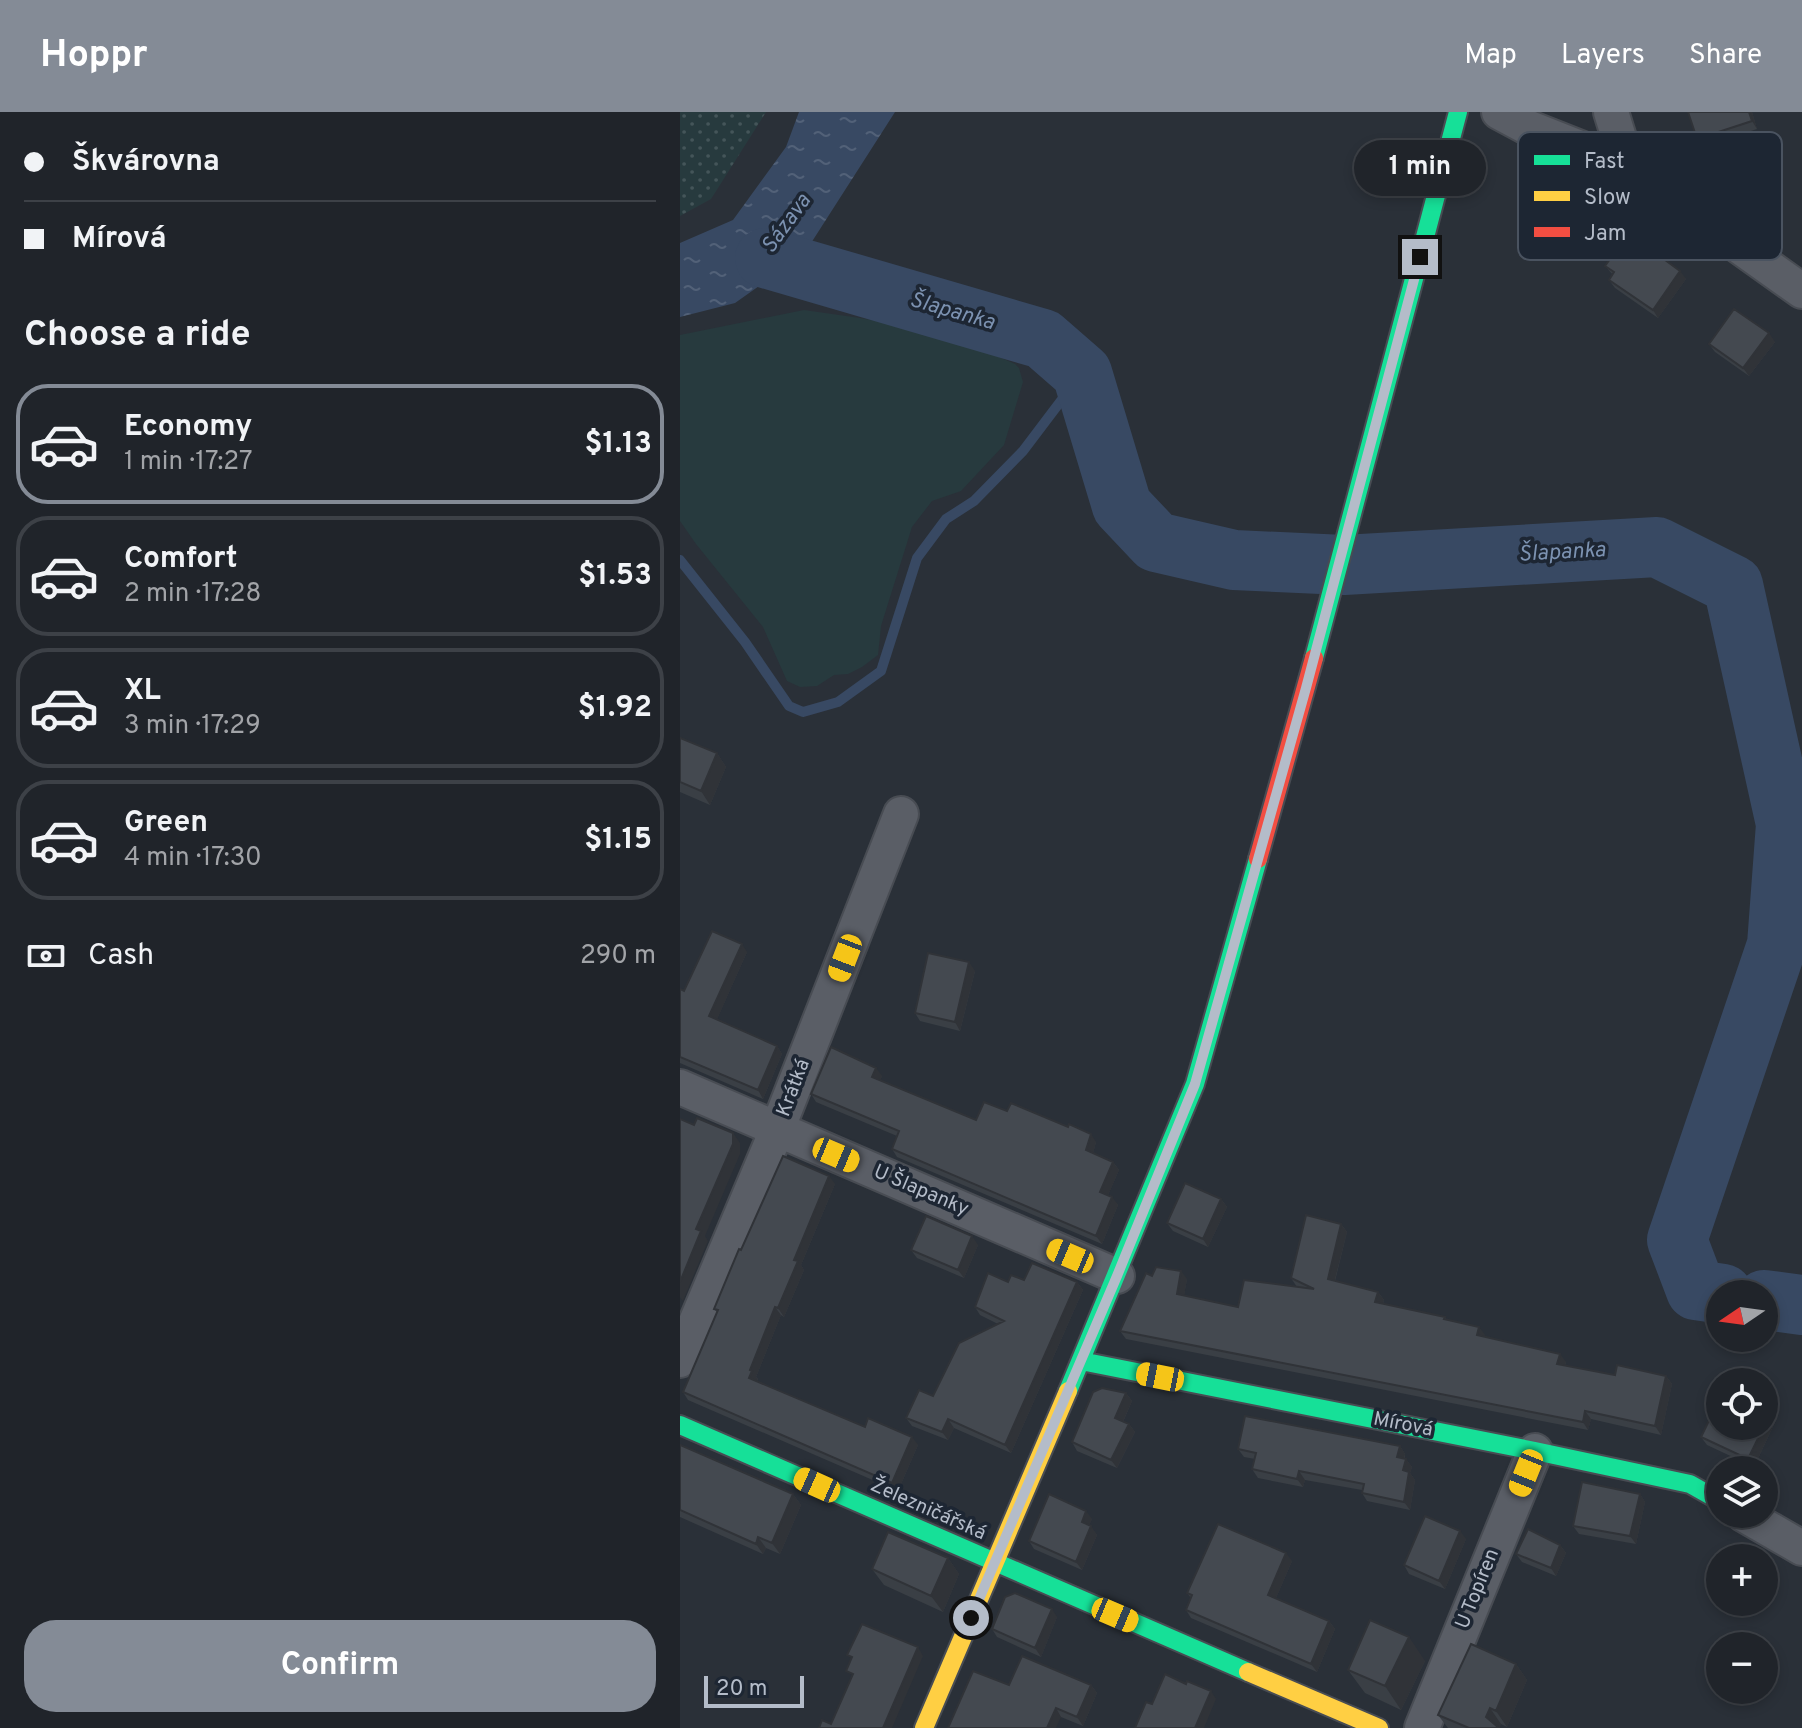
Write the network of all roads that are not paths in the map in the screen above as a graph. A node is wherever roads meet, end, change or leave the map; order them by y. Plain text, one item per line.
1 (1458, 112) edge
2 (1499, 112) edge
3 (1611, 112) edge
4 (1540, 132) edge
5 (1617, 132) edge
6 (1758, 260) edge
7 (1802, 291) edge
8 (901, 814) dead end
9 (680, 1087) edge
10 (777, 1130) junction
11 (1117, 1276) junction
12 (680, 1360) edge
13 (1081, 1361) junction
14 (680, 1425) edge
15 (1535, 1451) junction
16 (1706, 1493) edge
17 (1767, 1528) edge
18 (1802, 1548) edge
19 (995, 1563) junction
20 (924, 1728) edge
21 (1379, 1728) edge
22 (1422, 1728) edge

1 - 11 street
2 - 4 street
3 - 5 street
6 - 7 street
8 - 10 street, Krátká
9 - 10 street, U Šlapanky
10 - 11 street, U Šlapanky
10 - 12 street, Krátká
11 - 13 street
13 - 15 street, Mírová
13 - 19 street
14 - 19 street, Železničářská
15 - 16 street, Mírová
15 - 22 street, U Topíren
17 - 18 street
19 - 20 street
19 - 21 street, Železničářská

